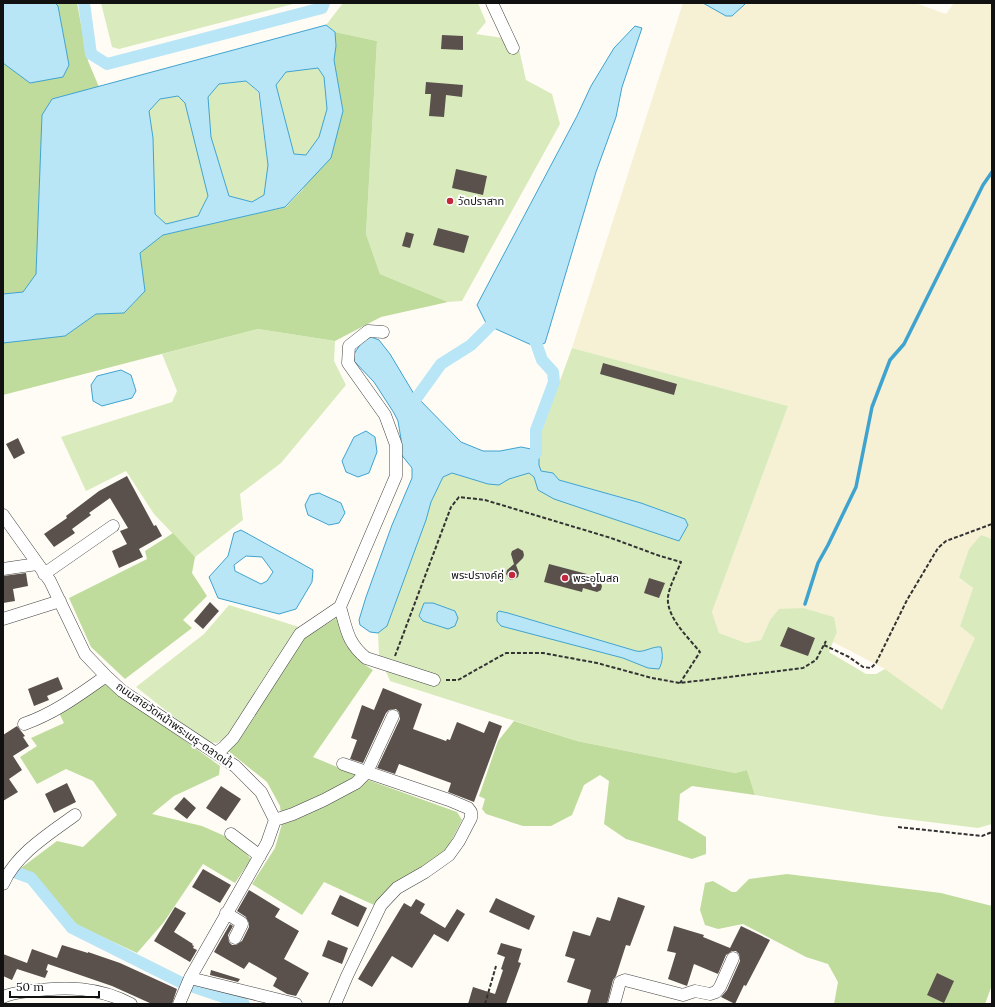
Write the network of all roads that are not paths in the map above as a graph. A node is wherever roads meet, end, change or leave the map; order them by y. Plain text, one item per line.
1 (492, 3) edge
2 (513, 48) dead end
3 (383, 332) dead end
4 (3, 515) edge
5 (113, 526) dead end
6 (37, 564) junction
7 (3, 569) edge
8 (44, 574) junction
9 (60, 601) junction
10 (340, 607) junction
11 (3, 619) edge
12 (106, 676) junction
13 (434, 680) road end
14 (393, 716) dead end
15 (24, 724) dead end
16 (216, 753) junction
17 (344, 764) dead end
18 (367, 772) junction
19 (75, 815) dead end
20 (275, 820) junction
21 (231, 834) dead end
22 (260, 856) junction
23 (3, 884) edge
24 (226, 913) junction
25 (235, 938) dead end
26 (733, 958) dead end
27 (190, 978) junction
28 (7, 999) edge
29 (122, 1003) edge
30 (179, 1004) edge
31 (296, 1004) edge
32 (335, 1004) edge
33 (614, 1004) edge

1 - 2 street
3 - 10 street
4 - 6 street, ถนนสายวัดหน้าพระเมรุ-ตลาดน้ำ
5 - 8 street
6 - 7 street
6 - 8 street, ถนนสายวัดหน้าพระเมรุ-ตลาดน้ำ
8 - 9 street, ถนนสายวัดหน้าพระเมรุ-ตลาดน้ำ
9 - 11 street
9 - 12 street, ถนนสายวัดหน้าพระเมรุ-ตลาดน้ำ
10 - 13 street
10 - 16 street
12 - 15 street
12 - 16 street, ถนนสายวัดหน้าพระเมรุ-ตลาดน้ำ
14 - 18 street
16 - 20 street, ถนนสายวัดหน้าพระเมรุ-ตลาดน้ำ
17 - 18 street
18 - 20 street
18 - 32 street
19 - 23 street
20 - 22 street
21 - 22 street
22 - 24 street
24 - 25 street
24 - 27 street
26 - 33 street
27 - 30 street
27 - 31 street
28 - 29 street

